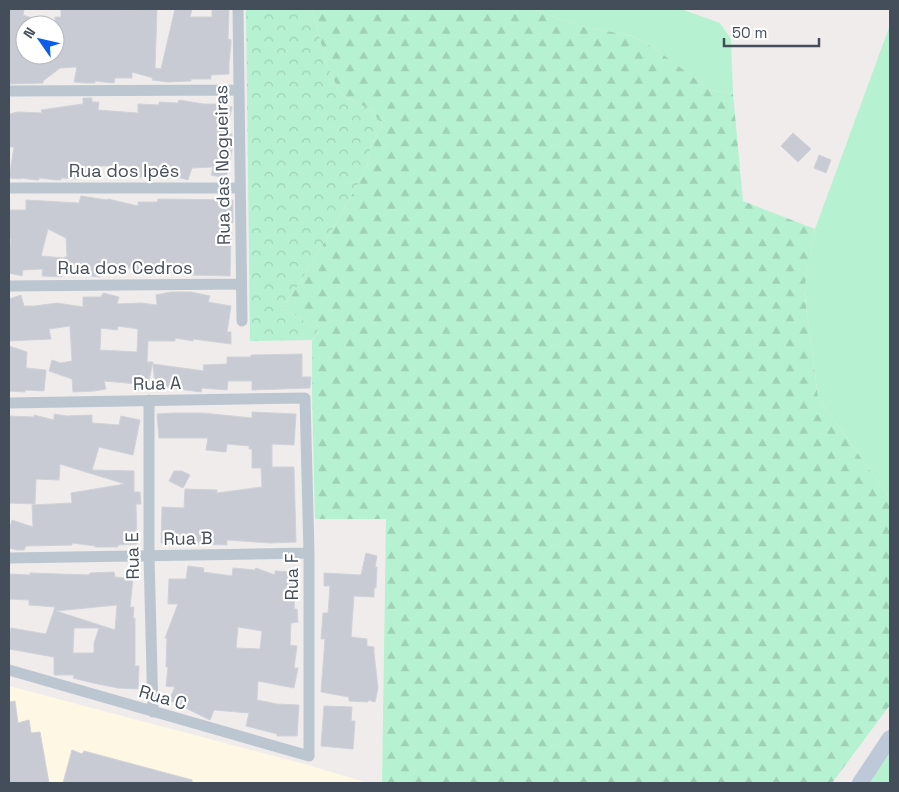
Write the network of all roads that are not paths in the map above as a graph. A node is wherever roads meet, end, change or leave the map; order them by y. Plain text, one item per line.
1 (238, 9) edge
2 (239, 90) junction
3 (9, 91) edge
4 (9, 188) edge
5 (240, 188) junction
6 (241, 284) junction
7 (9, 286) edge
8 (242, 321) dead end
9 (305, 398) joint
10 (149, 400) junction
11 (9, 403) edge
12 (309, 553) junction
13 (149, 556) junction
14 (9, 558) edge
15 (9, 670) edge
16 (153, 712) junction
17 (890, 738) edge
18 (309, 756) joint
19 (860, 783) edge

1 - 2 street, Rua das Nogueiras
2 - 3 street
2 - 5 street, Rua das Nogueiras
4 - 5 street, Rua dos Ipês
5 - 6 street, Rua das Nogueiras
6 - 7 street, Rua dos Cedros
6 - 8 street, Rua das Nogueiras
9 - 10 street, Rua A
9 - 12 street, Rua F
10 - 11 street, Rua A
10 - 13 street, Rua E
12 - 13 street, Rua B
12 - 18 street, Rua F
13 - 14 street, Rua B
13 - 16 street, Rua E
15 - 16 street, Rua C
16 - 18 street, Rua C
17 - 19 main road

